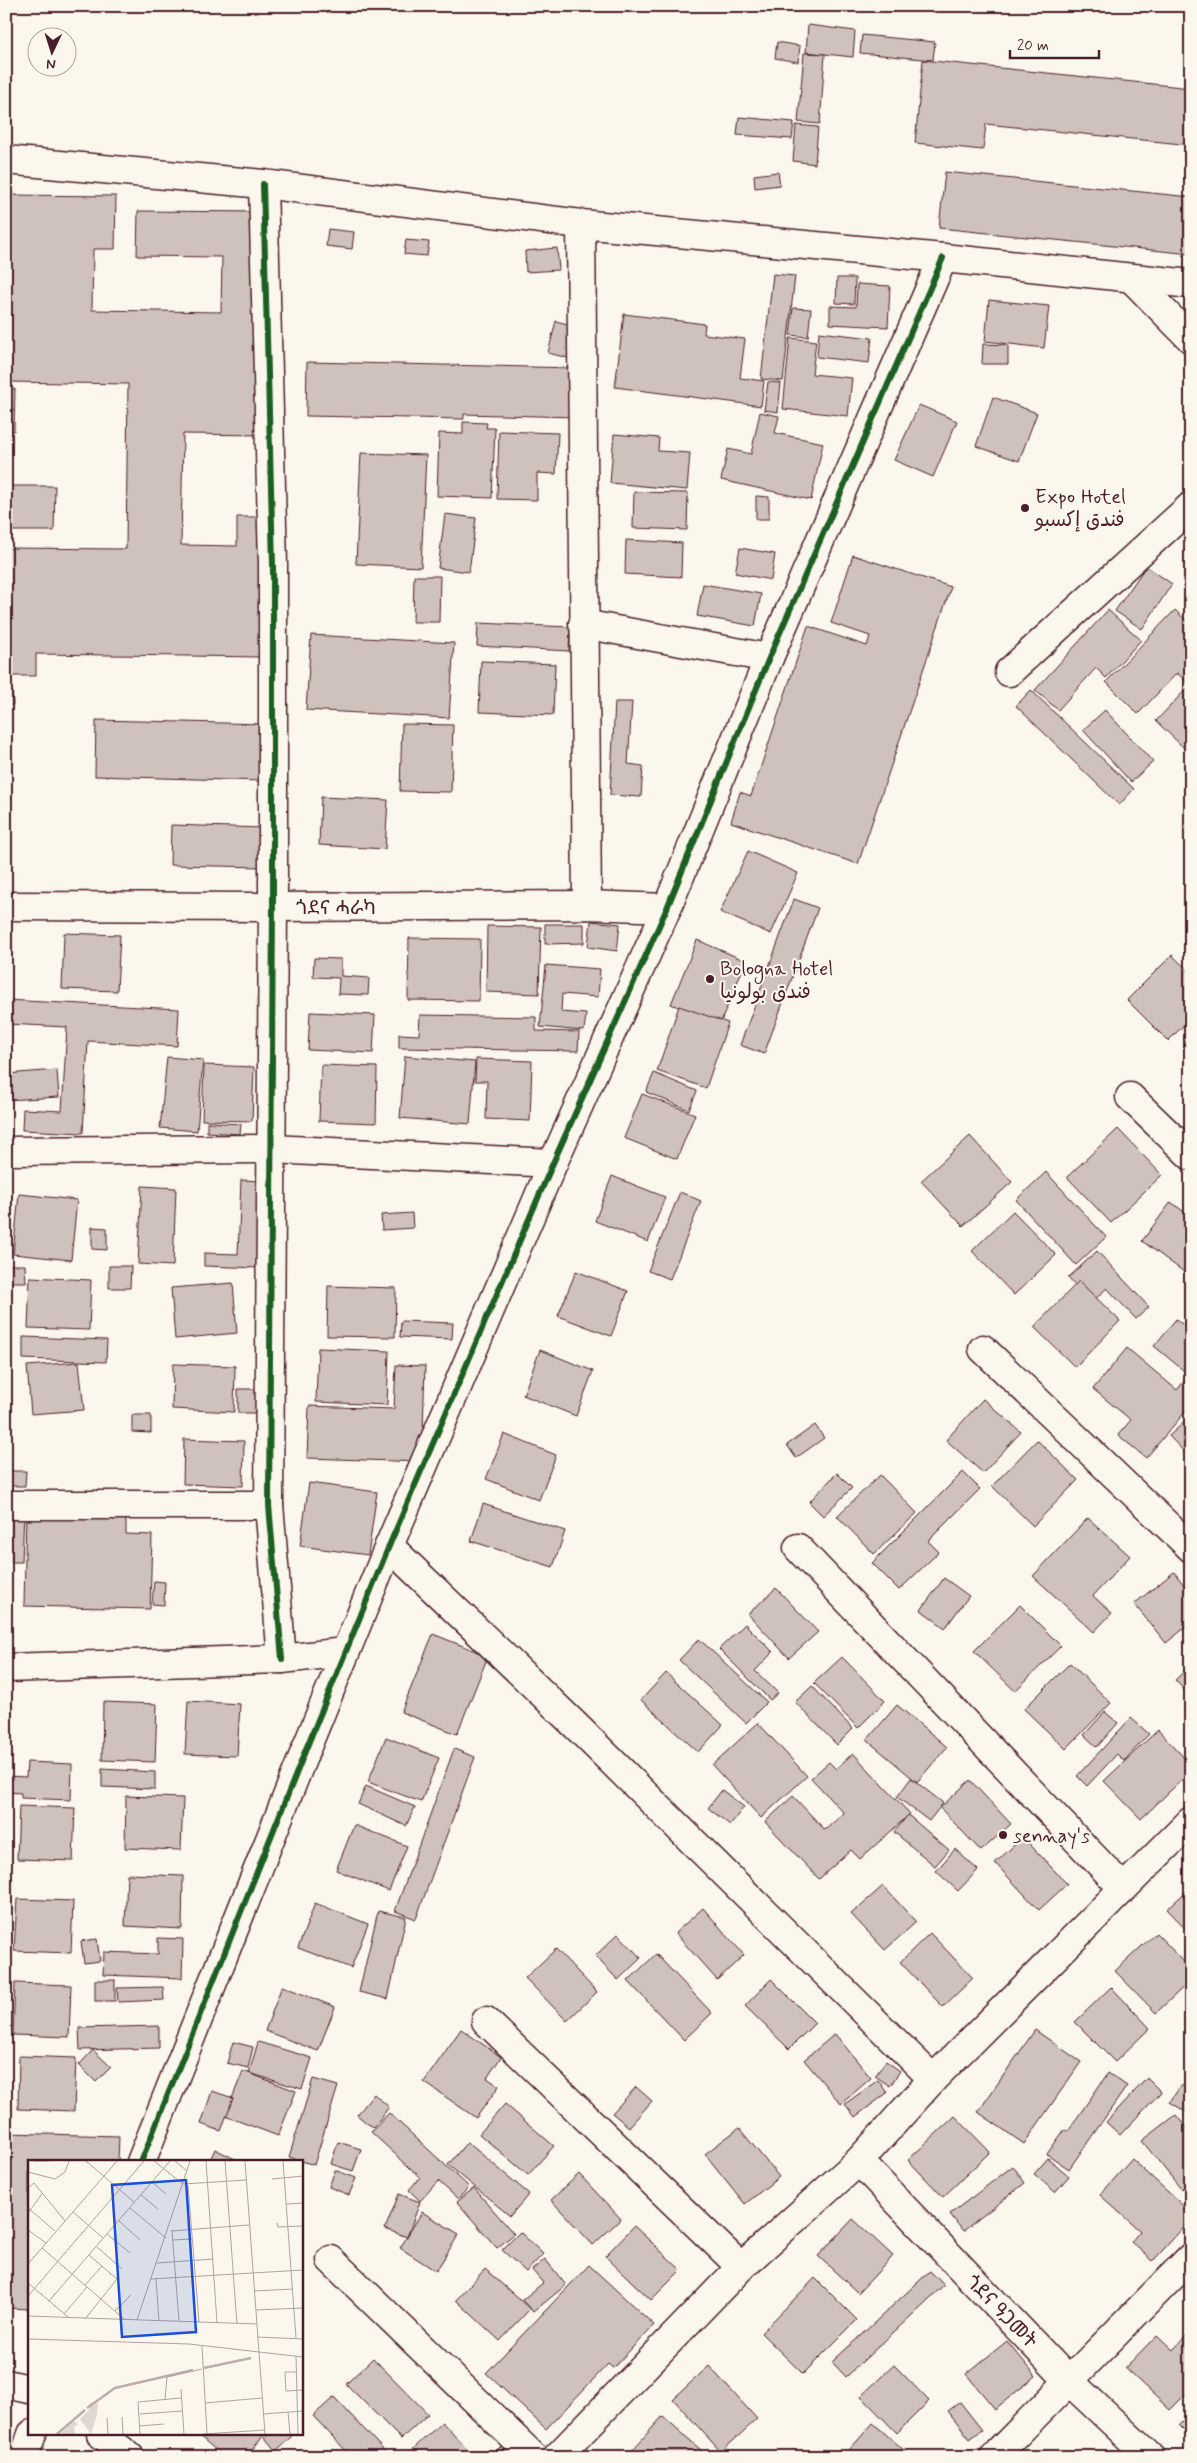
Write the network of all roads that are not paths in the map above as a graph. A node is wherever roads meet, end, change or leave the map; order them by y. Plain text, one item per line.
1 (6, 160) edge
2 (263, 184) junction
3 (581, 224) junction
4 (943, 258) junction
5 (1132, 279) junction
6 (1191, 284) edge
7 (1191, 339) edge
8 (1191, 506) edge
9 (583, 624) junction
10 (769, 658) junction
11 (1009, 672) dead end
12 (587, 905) junction
13 (6, 906) edge
14 (274, 907) junction
15 (666, 908) junction
16 (1130, 1097) dead end
17 (272, 1149) junction
18 (6, 1151) edge
19 (1191, 1156) edge
20 (553, 1163) junction
21 (983, 1349) dead end
22 (6, 1504) edge
23 (269, 1505) junction
24 (389, 1546) junction
25 (798, 1548) dead end
26 (1191, 1548) edge
27 (345, 1652) junction
28 (282, 1659) junction
29 (6, 1668) edge
30 (1191, 1821) edge
31 (1123, 1888) junction
32 (486, 2021) dead end
33 (934, 2079) junction
34 (143, 2160) edge
35 (858, 2161) junction
36 (1191, 2257) edge
37 (331, 2260) dead end
38 (741, 2267) junction
39 (1068, 2380) junction
40 (6, 2384) edge
41 (28, 2389) edge
42 (31, 2436) edge
43 (104, 2436) edge
44 (24, 2457) edge
45 (130, 2457) edge
46 (534, 2457) edge
47 (557, 2457) edge
48 (994, 2457) edge
49 (1150, 2457) edge

1 - 2 street
2 - 3 street
2 - 14 street
3 - 4 street
3 - 9 street
4 - 5 street
4 - 10 street
5 - 6 street
5 - 7 street
8 - 11 street
9 - 10 street
9 - 12 street
10 - 15 street
12 - 14 street, ጎደና ሓራካ
12 - 15 street, ጎደና ሓራካ
13 - 14 street, ጎደና ሓራካ
14 - 17 street
15 - 20 street
16 - 19 street
17 - 18 street
17 - 20 street
17 - 23 street
20 - 24 street
21 - 26 street
22 - 23 street
23 - 28 street
24 - 27 street
24 - 33 street
25 - 31 street
27 - 28 street
27 - 34 street
28 - 29 street
30 - 31 street
31 - 33 street
32 - 38 street
33 - 35 street
35 - 38 street
35 - 39 street, ጎደና ዓጋመት
36 - 39 street
37 - 46 street
38 - 47 street
39 - 48 street
39 - 49 street, ጎደና ዓጋመት
40 - 41 street
42 - 44 street
43 - 45 street

